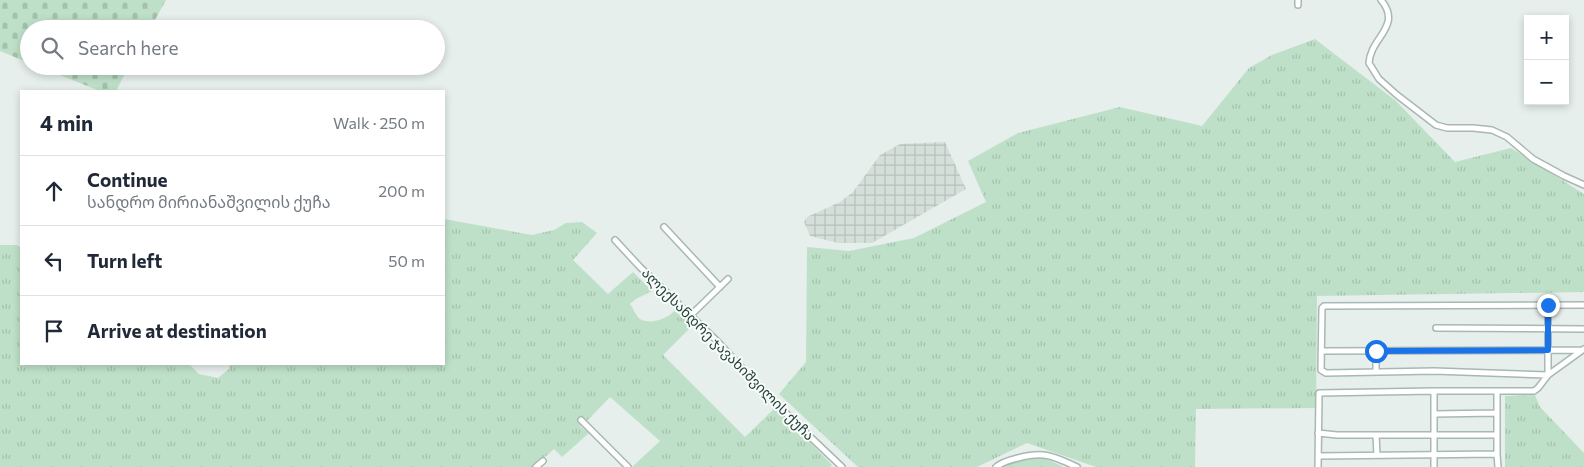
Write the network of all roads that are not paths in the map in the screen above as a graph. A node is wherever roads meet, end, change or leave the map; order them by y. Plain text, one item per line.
1 (1382, 0) edge
2 (1584, 185) edge
3 (664, 227) dead end
4 (615, 240) dead end
5 (728, 279) dead end
6 (720, 287) junction
7 (1548, 305) junction
8 (1584, 305) edge
9 (690, 316) junction
10 (1436, 328) dead end
11 (1548, 328) junction
12 (1584, 329) edge
13 (1548, 350) junction
14 (1584, 350) edge
15 (1322, 351) junction
16 (1376, 351) junction
17 (1376, 372) junction
18 (1548, 375) junction
19 (1434, 390) junction
20 (1497, 391) junction
21 (1497, 412) junction
22 (1434, 414) junction
23 (581, 420) dead end
24 (1318, 433) junction
25 (1376, 435) junction
26 (1434, 435) junction
27 (1497, 435) junction
28 (1497, 454) junction
29 (1434, 455) junction
30 (1318, 456) junction
31 (1377, 456) junction
32 (543, 461) dead end
33 (536, 467) edge
34 (628, 467) edge
35 (842, 467) edge
36 (996, 467) edge
37 (1077, 467) edge
38 (1318, 467) edge
39 (1434, 467) edge
40 (1498, 467) edge

1 - 2 street
3 - 6 street
4 - 9 street, ალექსანდრე ჯავახიშვილის ქუჩა
5 - 6 street
6 - 9 street
7 - 8 street
7 - 11 street
7 - 15 street
9 - 35 street, ალექსანდრე ჯავახიშვილის ქუჩა
10 - 11 street
11 - 12 street
11 - 13 street
13 - 14 street
13 - 16 street
13 - 18 street
14 - 18 street
15 - 16 street
15 - 17 street
16 - 17 street
17 - 18 street
18 - 20 street
19 - 20 street
19 - 22 street
19 - 24 street
20 - 21 street
21 - 22 street
21 - 27 street
22 - 26 street
23 - 34 street
24 - 25 street
24 - 30 street
25 - 26 street
25 - 31 street
26 - 27 street
26 - 29 street
27 - 28 street
28 - 29 street
28 - 40 street
29 - 31 street
29 - 39 street
30 - 31 street
30 - 38 street
32 - 33 street
36 - 37 street

